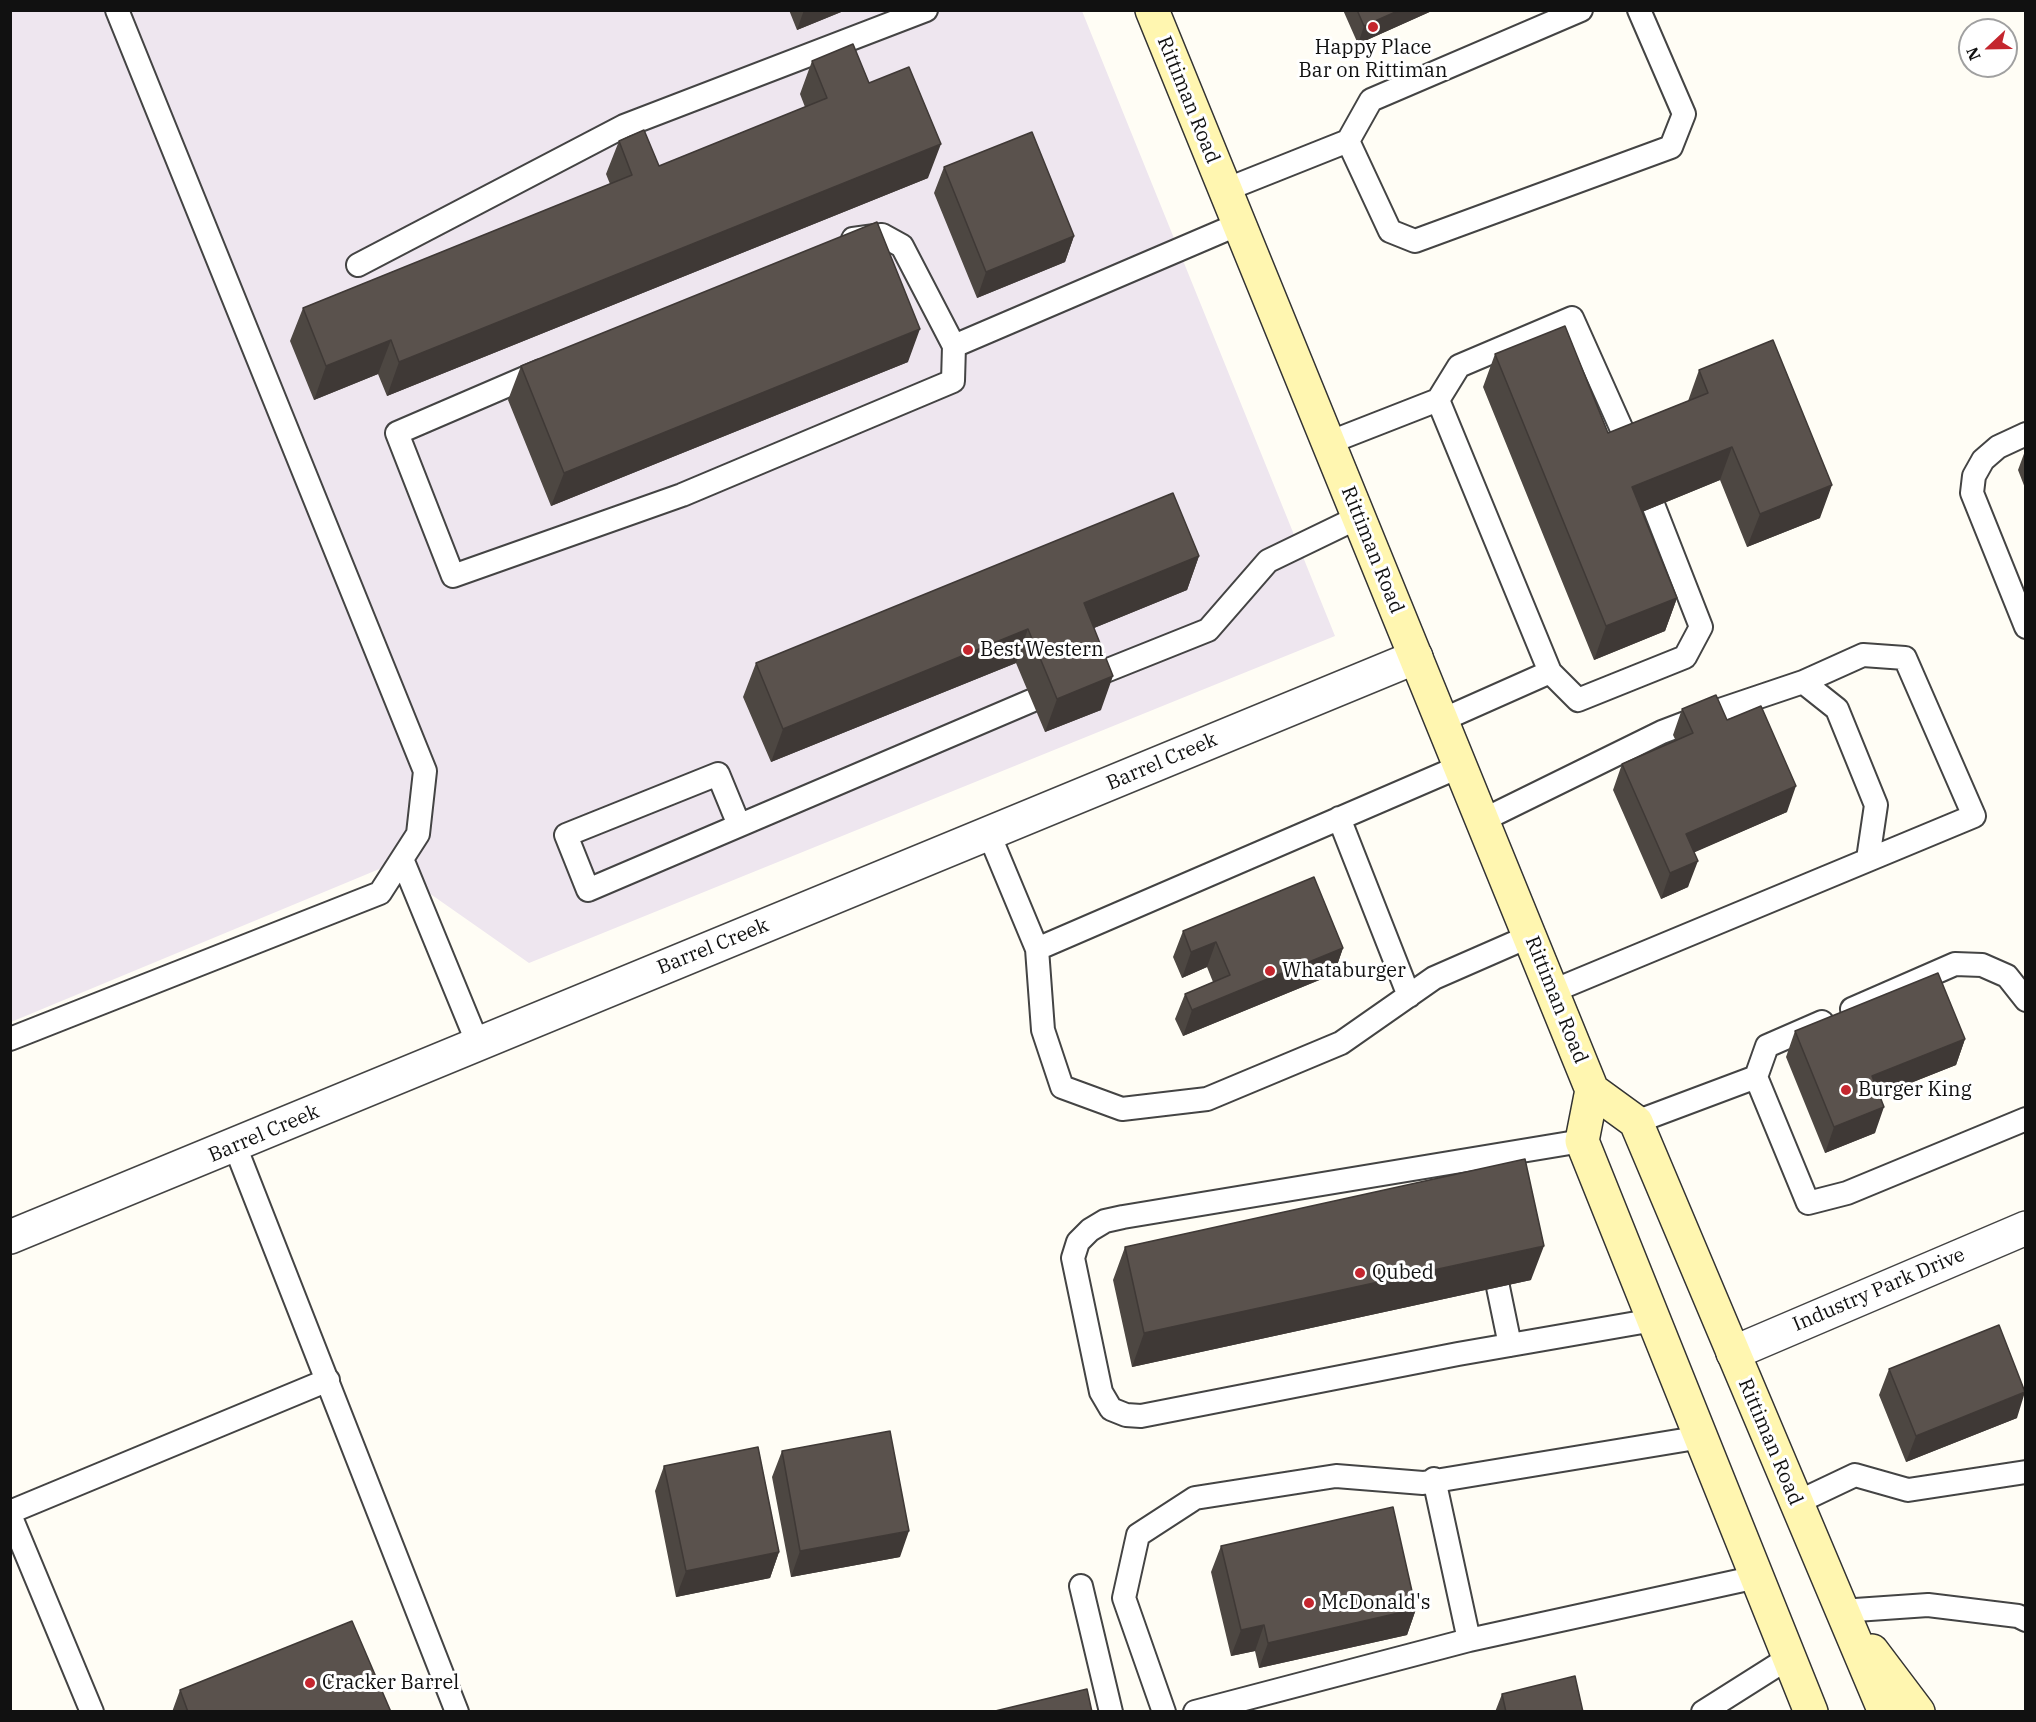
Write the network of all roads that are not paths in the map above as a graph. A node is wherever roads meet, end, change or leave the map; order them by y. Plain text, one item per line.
1 (117, 10) edge
2 (926, 10) edge
3 (1152, 10) edge
4 (1581, 10) edge
5 (1639, 10) edge
6 (1348, 141) junction
7 (1225, 190) junction
8 (1239, 224) junction
9 (832, 245) edge
10 (358, 265) dead end
11 (954, 346) junction
12 (560, 363) edge
13 (1438, 400) junction
14 (2025, 434) edge
15 (1328, 443) junction
16 (1632, 452) edge
17 (1653, 507) edge
18 (1359, 517) junction
19 (2025, 627) edge
20 (1416, 657) junction
21 (1550, 672) junction
22 (1088, 678) edge
23 (1803, 682) junction
24 (1031, 700) dead end
25 (1442, 720) junction
26 (1461, 766) junction
27 (1339, 818) junction
28 (1483, 820) junction
29 (739, 825) junction
30 (989, 834) junction
31 (402, 859) junction
32 (1868, 859) junction
33 (1530, 936) junction
34 (1037, 949) junction
35 (1553, 991) junction
36 (1409, 996) junction
37 (2025, 1000) edge
38 (10, 1039) edge
39 (478, 1044) junction
40 (1756, 1077) junction
41 (1592, 1090) junction
42 (2025, 1119) edge
43 (1636, 1122) junction
44 (1582, 1141) junction
45 (235, 1146) junction
46 (2025, 1228) edge
47 (10, 1238) edge
48 (1498, 1287) edge
49 (1654, 1320) junction
50 (1510, 1345) junction
51 (1733, 1353) junction
52 (328, 1380) junction
53 (1702, 1437) junction
54 (2025, 1472) edge
55 (1434, 1479) junction
56 (1796, 1503) junction
57 (10, 1514) edge
58 (1757, 1577) junction
59 (1081, 1586) dead end
60 (1842, 1611) junction
61 (2025, 1620) edge
62 (1469, 1640) junction
63 (1793, 1665) junction
64 (1246, 1705) edge
65 (92, 1712) edge
66 (456, 1712) edge
67 (1112, 1712) edge
68 (1164, 1712) edge
69 (1195, 1712) edge
70 (1703, 1712) edge
71 (1798, 1712) edge
72 (1812, 1712) edge
73 (1885, 1712) edge
74 (1918, 1712) edge

1 - 31 lane
2 - 10 lane
3 - 7 main road, Rittiman Road
4 - 6 lane
5 - 6 lane
6 - 7 lane
7 - 8 main road, Rittiman Road
8 - 11 lane
8 - 15 main road, Rittiman Road
9 - 11 lane
11 - 12 lane
13 - 15 lane
13 - 16 lane
13 - 21 lane
14 - 19 lane
15 - 18 main road, Rittiman Road
17 - 21 lane
18 - 20 main road, Rittiman Road
18 - 22 lane
20 - 25 main road, Rittiman Road
20 - 30 street, Barrel Creek
21 - 25 lane
23 - 28 lane
23 - 32 lane
23 - 32 lane
24 - 29 lane
25 - 26 main road, Rittiman Road
26 - 27 lane
26 - 28 main road, Rittiman Road
27 - 34 lane
27 - 36 lane
28 - 33 main road, Rittiman Road
29 - 29 lane
30 - 34 lane
30 - 39 street, Barrel Creek
31 - 38 lane
31 - 39 lane
32 - 35 lane
33 - 35 main road, Rittiman Road
33 - 36 lane
34 - 36 lane
35 - 41 main road, Rittiman Road
37 - 40 lane
39 - 45 street, Barrel Creek
40 - 42 lane
40 - 43 lane
41 - 43 main road, Rittiman Road
41 - 44 main road, Rittiman Road
43 - 51 main road, Rittiman Road
44 - 49 main road
44 - 50 lane
45 - 47 street, Barrel Creek
45 - 52 lane
46 - 51 street, Industry Park Drive
48 - 50 lane
49 - 50 lane
49 - 53 main road
51 - 56 main road, Rittiman Road
52 - 57 lane
52 - 66 lane
53 - 55 lane
53 - 58 main road
54 - 56 lane
55 - 62 lane
55 - 68 lane
56 - 60 main road, Rittiman Road
57 - 65 lane
58 - 62 lane
58 - 63 main road
59 - 67 lane
60 - 61 lane
60 - 73 main road, Rittiman Road
60 - 74 main road
62 - 64 lane
63 - 70 lane
63 - 71 main road
63 - 72 main road
64 - 69 lane

